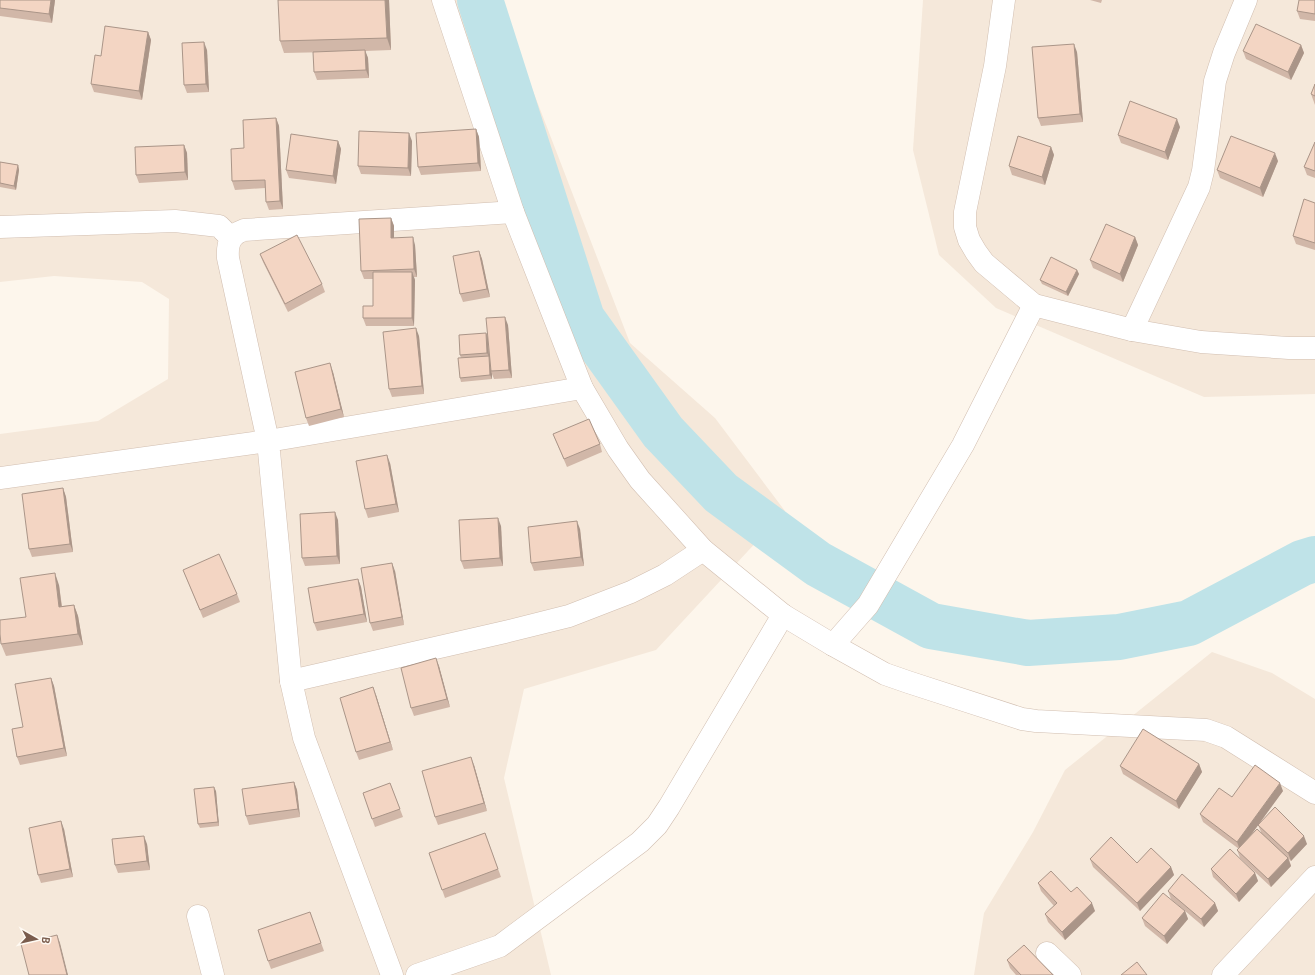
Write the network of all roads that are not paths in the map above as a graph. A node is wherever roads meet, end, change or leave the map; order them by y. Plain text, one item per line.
1 (443, 0) edge
2 (1004, 0) edge
3 (1246, 0) edge
4 (513, 212) junction
5 (0, 227) edge
6 (231, 238) junction
7 (1034, 305) junction
8 (1132, 330) junction
9 (1315, 348) edge
10 (582, 388) junction
11 (268, 440) junction
12 (0, 478) edge
13 (703, 550) junction
14 (783, 615) junction
15 (833, 645) junction
16 (291, 681) junction
17 (1315, 793) edge
18 (1315, 877) edge
19 (198, 916) dead end
20 (1047, 953) dead end
21 (212, 975) edge
22 (392, 975) edge
23 (416, 975) edge
24 (1070, 975) edge
25 (1223, 975) edge

1 - 4 street
2 - 7 street
3 - 8 street
4 - 6 street
4 - 10 street
5 - 6 street
6 - 11 street
7 - 8 street
7 - 15 street
8 - 9 street
10 - 11 street
10 - 13 street
11 - 12 street
11 - 16 street
13 - 14 street
13 - 16 street
14 - 15 street
14 - 23 street
15 - 17 street
16 - 22 street
18 - 25 street
19 - 21 street
20 - 24 street

